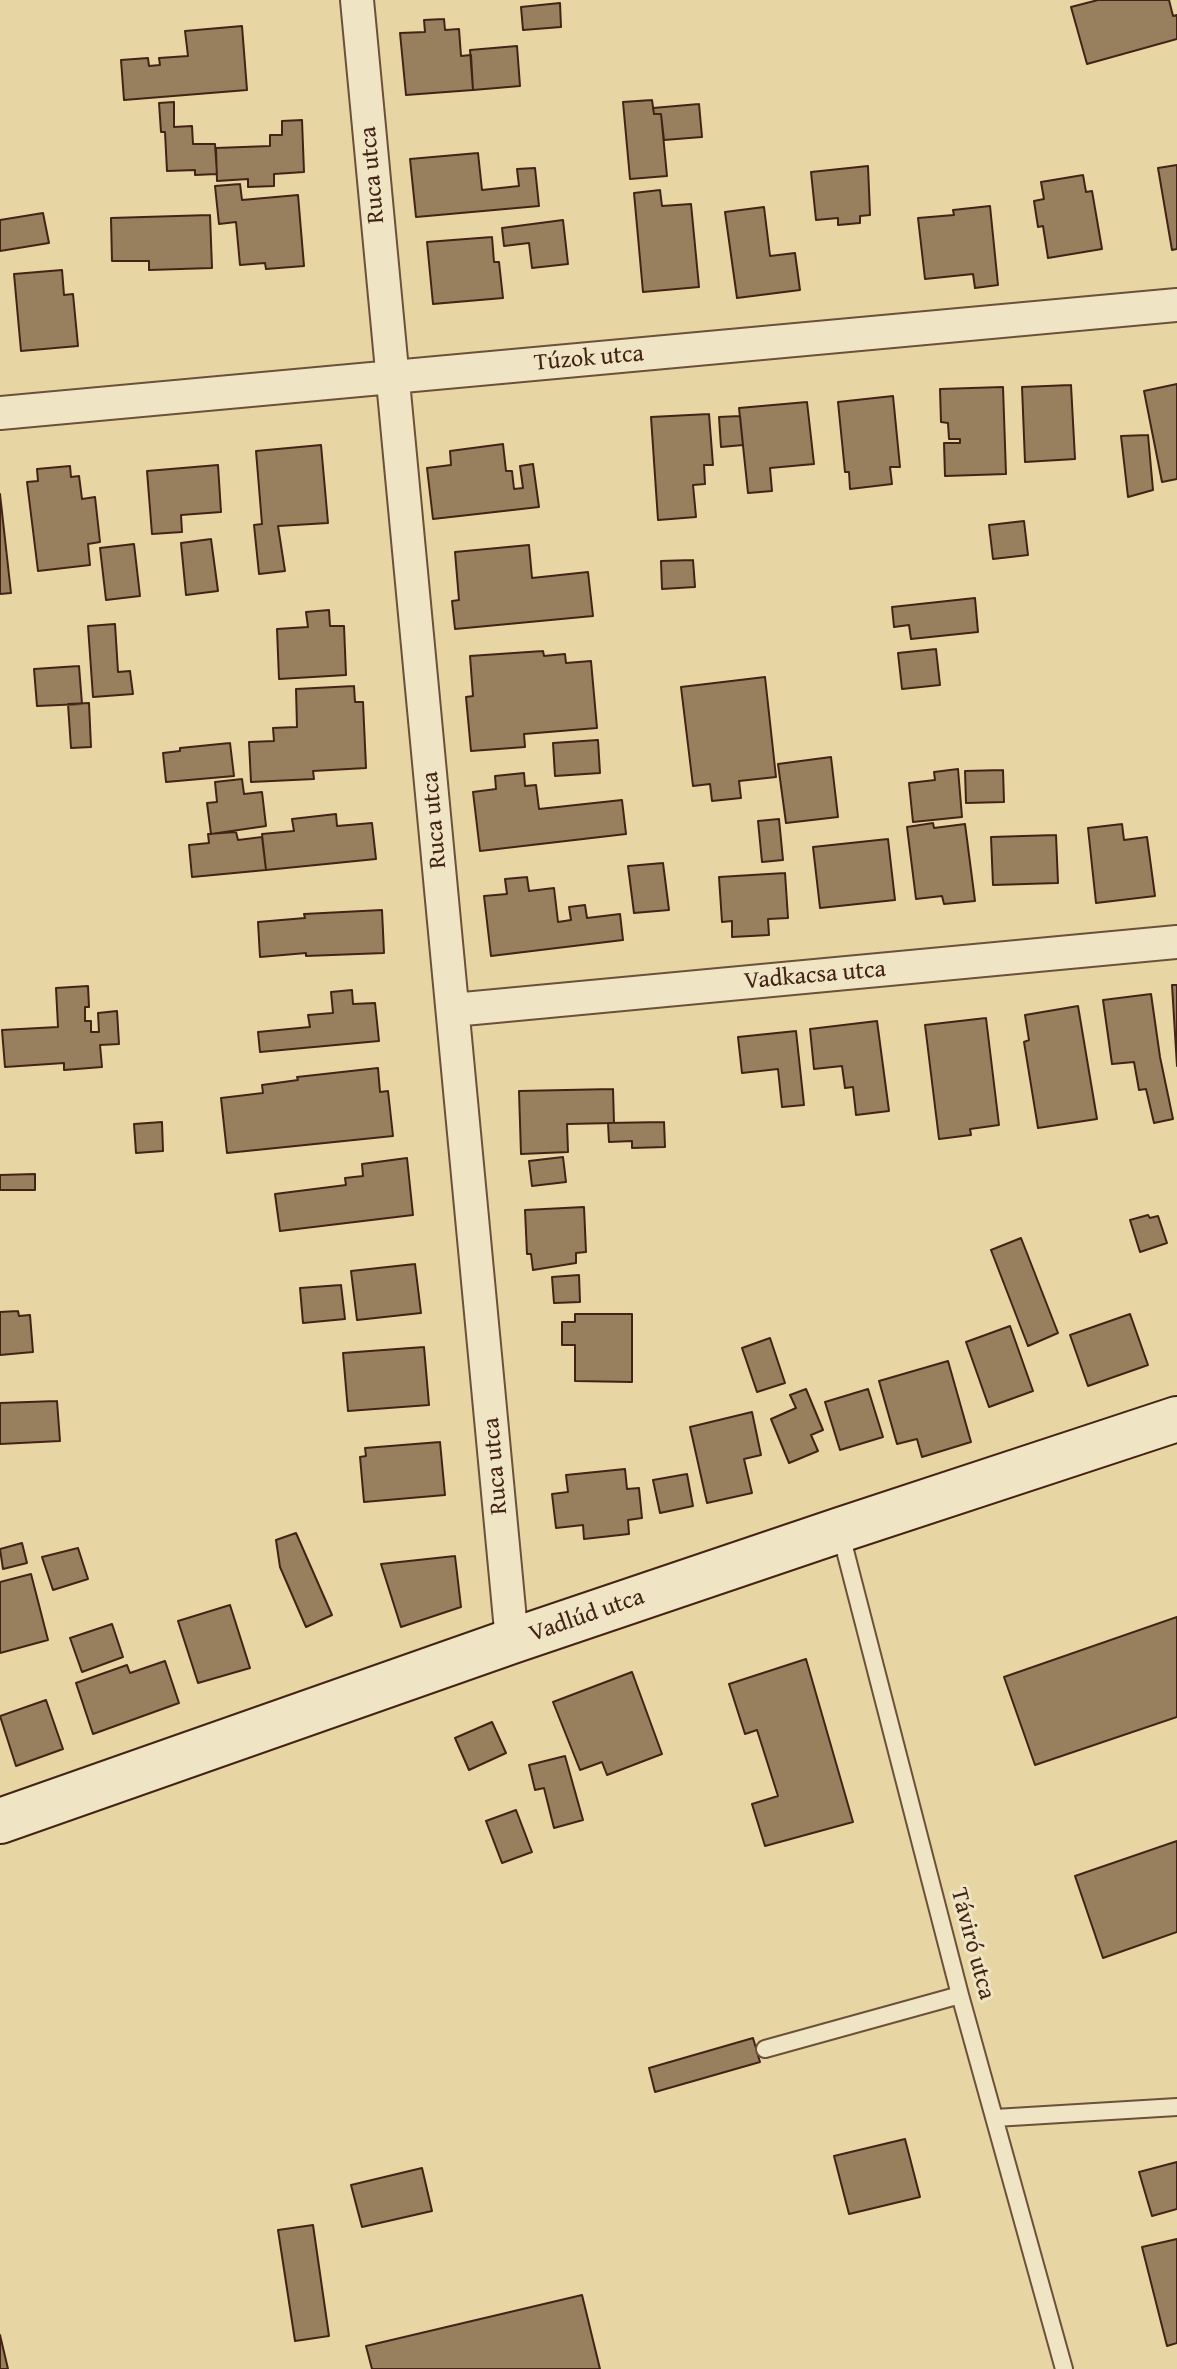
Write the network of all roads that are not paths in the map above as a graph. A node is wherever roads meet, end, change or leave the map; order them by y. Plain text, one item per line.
1 (357, 0) edge
2 (1177, 305) edge
3 (392, 377) junction
4 (0, 413) edge
5 (1177, 942) edge
6 (453, 1010) junction
7 (1177, 1419) edge
8 (840, 1530) junction
9 (512, 1641) junction
10 (0, 1821) edge
11 (960, 1995) junction
12 (765, 2049) dead end
13 (1177, 2107) edge
14 (995, 2118) junction
15 (1064, 2369) edge

1 - 3 street, Ruca utca
2 - 3 street, Túzok utca
3 - 4 street, Túzok utca
3 - 6 street, Ruca utca
5 - 6 street, Vadkacsa utca
6 - 9 street, Ruca utca
7 - 8 street, Vadlúd utca
8 - 9 street, Vadlúd utca
8 - 11 lane, Táviró utca
9 - 10 street, Vadlúd utca
11 - 12 lane
11 - 14 lane, Táviró utca
13 - 14 lane
14 - 15 lane, Táviró utca

